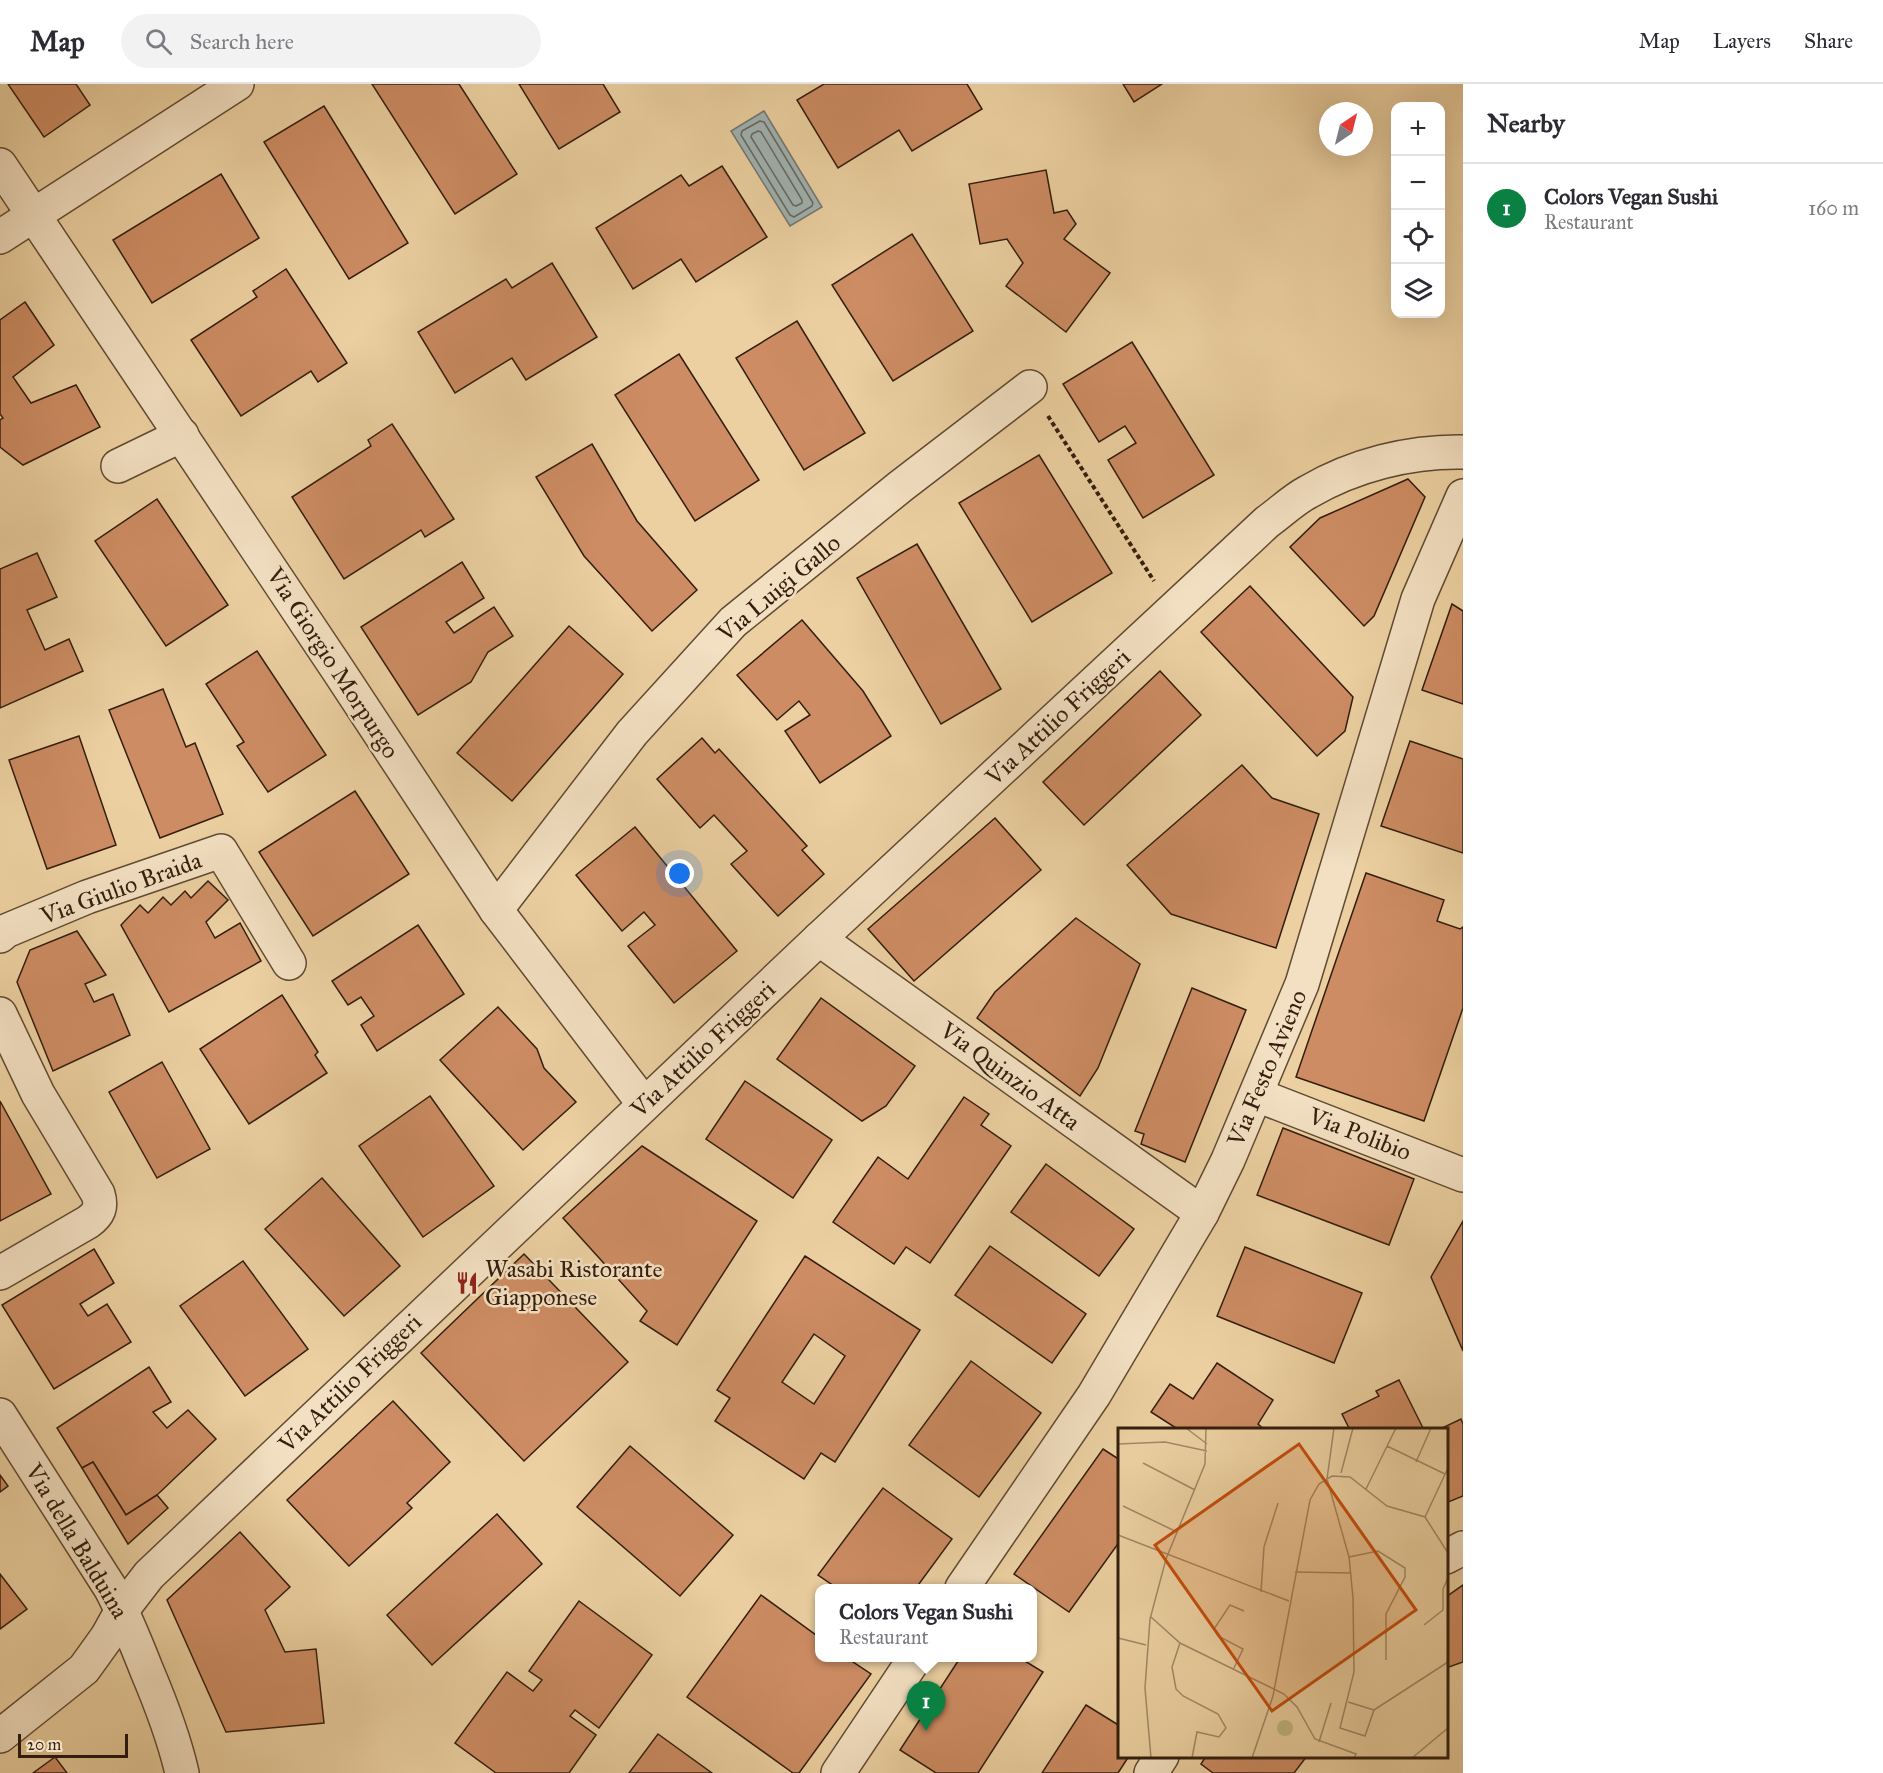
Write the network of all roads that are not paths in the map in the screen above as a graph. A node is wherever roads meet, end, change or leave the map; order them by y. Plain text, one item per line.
1 (216, 90) edge
2 (0, 165) edge
3 (33, 214) junction
4 (0, 237) edge
5 (1030, 387) dead end
6 (182, 435) junction
7 (1463, 452) edge
8 (118, 466) dead end
9 (1463, 496) edge
10 (496, 910) junction
11 (0, 936) edge
12 (819, 939) junction
13 (289, 963) dead end
14 (0, 1014) edge
15 (1257, 1095) junction
16 (645, 1104) junction
17 (1463, 1175) edge
18 (1202, 1213) junction
19 (0, 1273) edge
20 (0, 1415) edge
21 (1463, 1548) edge
22 (1448, 1556) edge
23 (965, 1584) edge
24 (122, 1610) junction
25 (912, 1662) edge
26 (0, 1736) edge
27 (1161, 1758) edge
28 (182, 1773) edge
29 (838, 1773) edge
30 (1151, 1773) edge

1 - 3 street
2 - 3 street, Via Giorgio Morpurgo
3 - 4 street
3 - 6 street, Via Giorgio Morpurgo
5 - 10 street, Via Luigi Gallo
6 - 8 street
6 - 10 street, Via Giorgio Morpurgo
7 - 12 street, Via Attilio Friggeri
9 - 15 street, Via Festo Avieno
10 - 16 street, Via Giorgio Morpurgo
11 - 13 street, Via Giulio Braida
12 - 16 street, Via Attilio Friggeri
12 - 18 street, Via Quinzio Atta
14 - 19 street
15 - 17 street, Via Polibio
15 - 18 street, Via Festo Avieno
16 - 24 street, Via Attilio Friggeri
18 - 23 street, Via Festo Avieno
20 - 24 street, Via della Balduina
21 - 22 street
24 - 26 street, Via Attilio Friggeri
24 - 28 street, Via della Balduina
25 - 29 street
27 - 30 street

